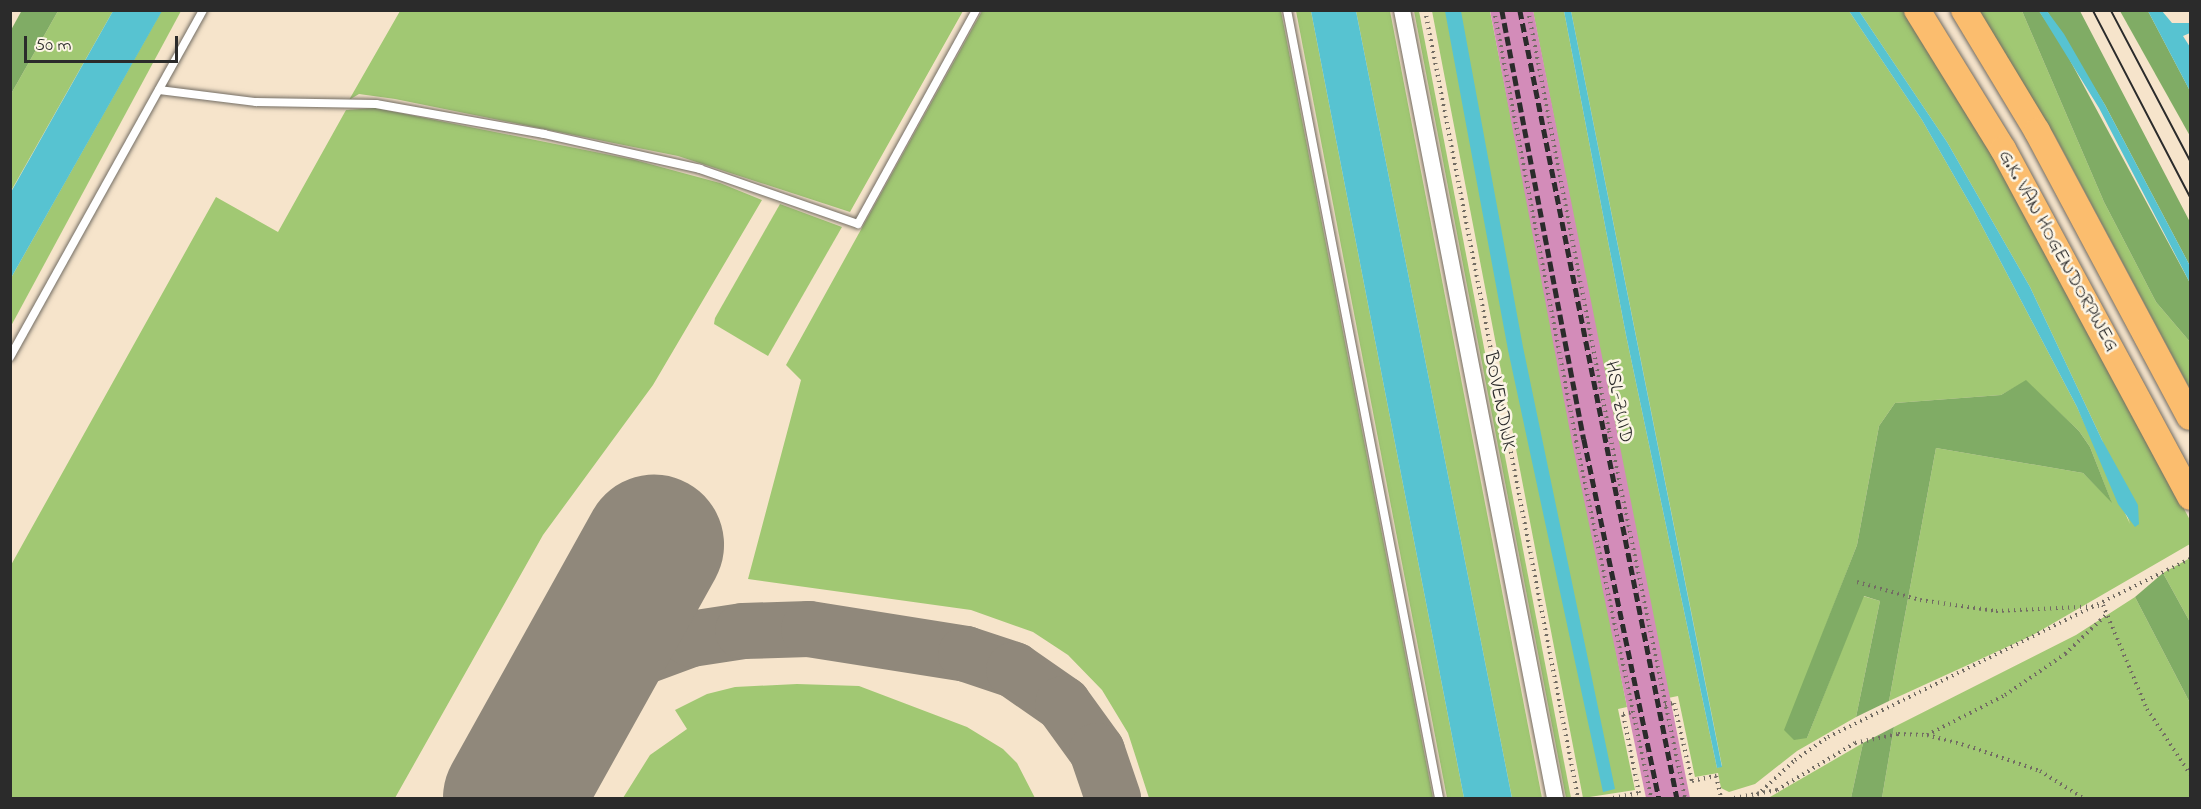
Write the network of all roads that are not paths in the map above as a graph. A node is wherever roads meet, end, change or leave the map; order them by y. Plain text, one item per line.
1 (203, 10) edge
2 (976, 10) edge
3 (1287, 10) edge
4 (1402, 10) edge
5 (1917, 10) edge
6 (1964, 10) edge
7 (159, 90) junction
8 (10, 357) edge
9 (2190, 417) edge
10 (2190, 497) edge
11 (1439, 798) edge
12 (1555, 798) edge

1 - 7 lane
2 - 7 lane
3 - 11 lane
4 - 12 street, BOVENDIJK
5 - 10 main road, G.K. VAN HOGENDORPWEG
6 - 9 main road, G.K. VAN HOGENDORPWEG
7 - 8 lane

